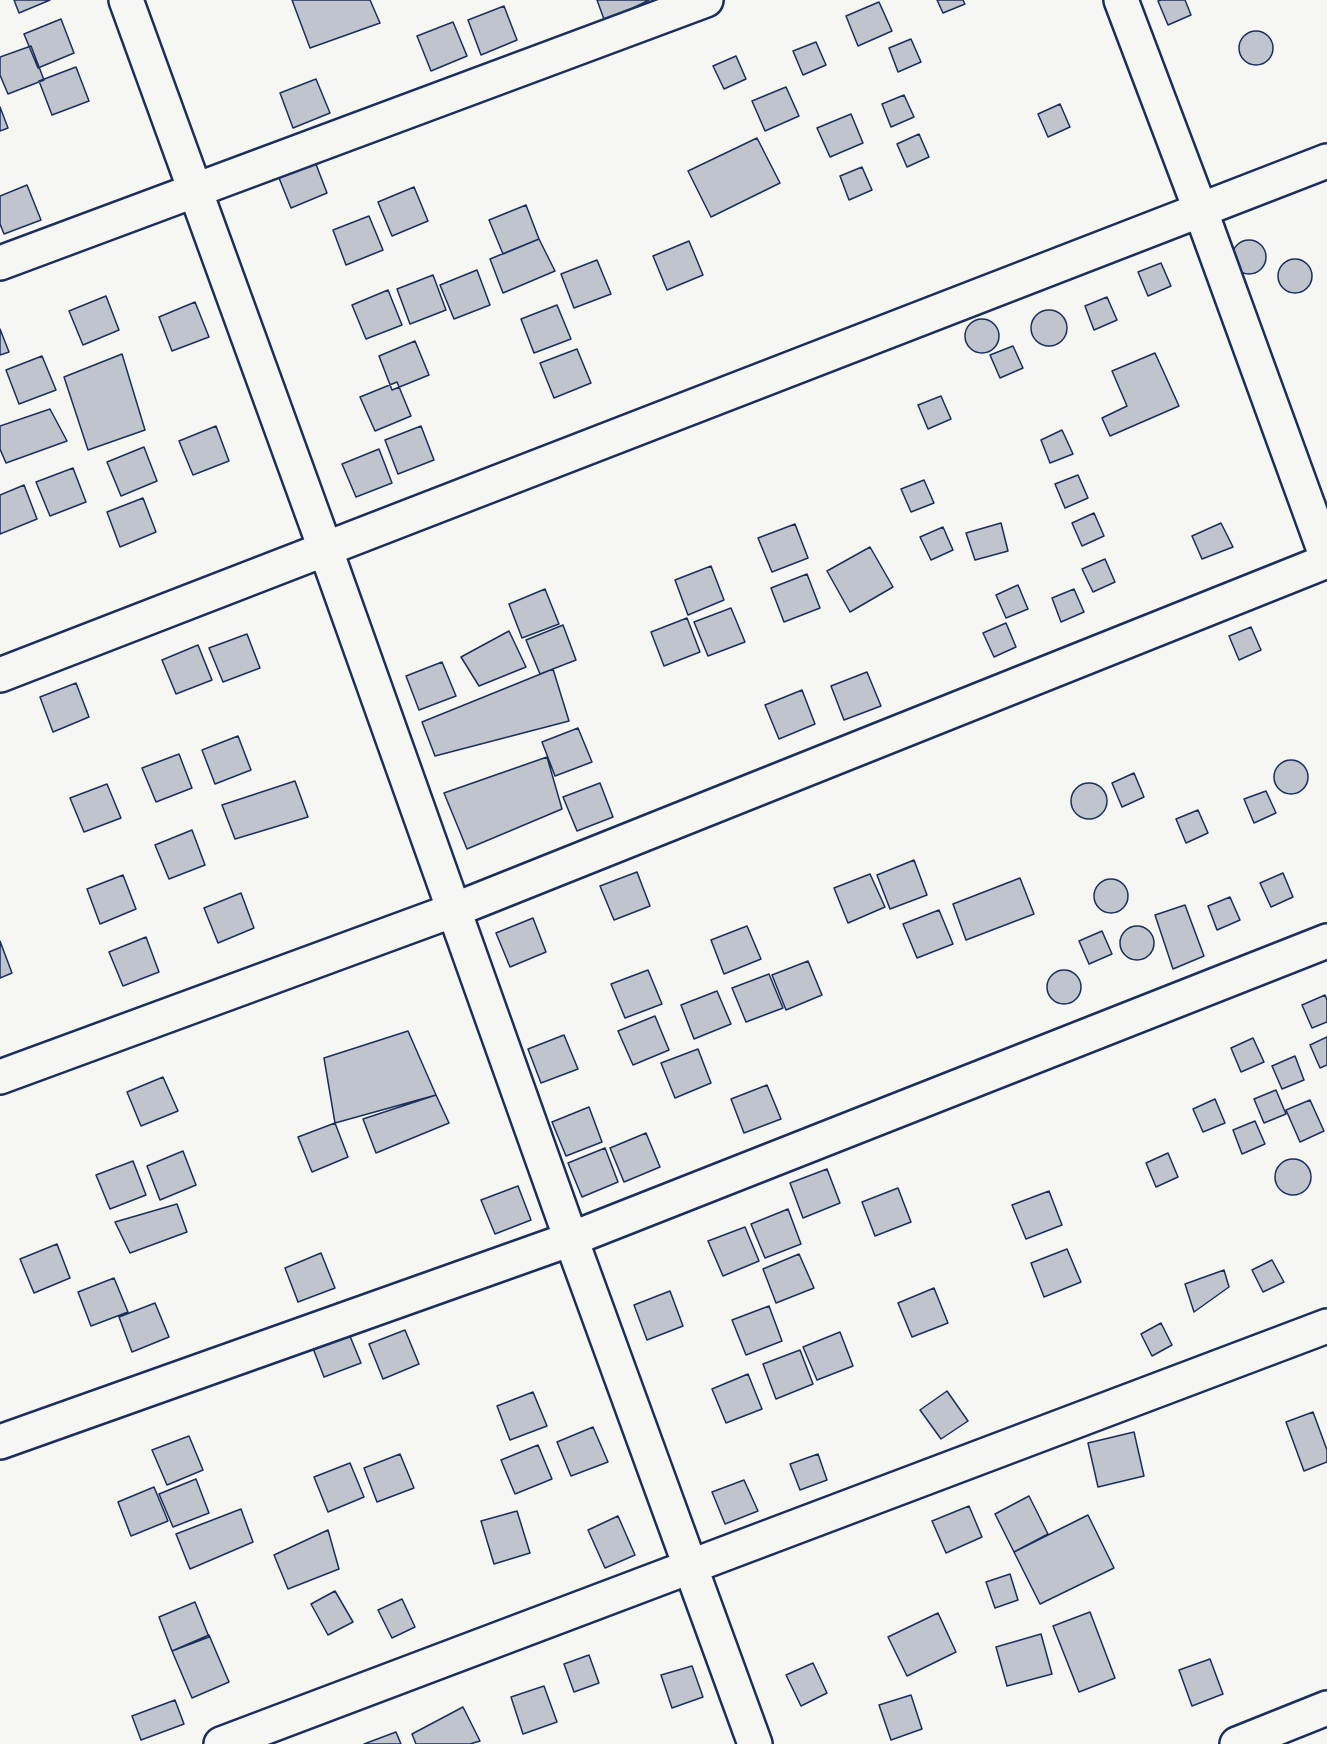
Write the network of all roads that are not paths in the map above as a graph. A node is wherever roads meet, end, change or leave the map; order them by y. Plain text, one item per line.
1 (126, 0) edge
2 (706, 0) edge
3 (1121, 0) edge
4 (1327, 161) edge
5 (196, 189) junction
6 (1200, 209) junction
7 (0, 263) edge
8 (325, 548) junction
9 (1327, 559) edge
10 (0, 675) edge
11 (454, 910) junction
12 (1327, 941) edge
13 (0, 1077) edge
14 (571, 1239) junction
15 (1327, 1326) edge
16 (0, 1442) edge
17 (690, 1568) junction
18 (1327, 1708) edge
19 (221, 1744) edge
20 (755, 1744) edge
21 (1237, 1744) edge

1 - 5 street
2 - 5 street
3 - 6 street
4 - 6 street
5 - 7 street
5 - 8 street
6 - 8 street
6 - 9 street
8 - 10 street
8 - 11 street
9 - 11 street
11 - 13 street
11 - 14 street
12 - 14 street
14 - 16 street
14 - 17 street
15 - 17 street
17 - 19 street
17 - 20 street
18 - 21 street

